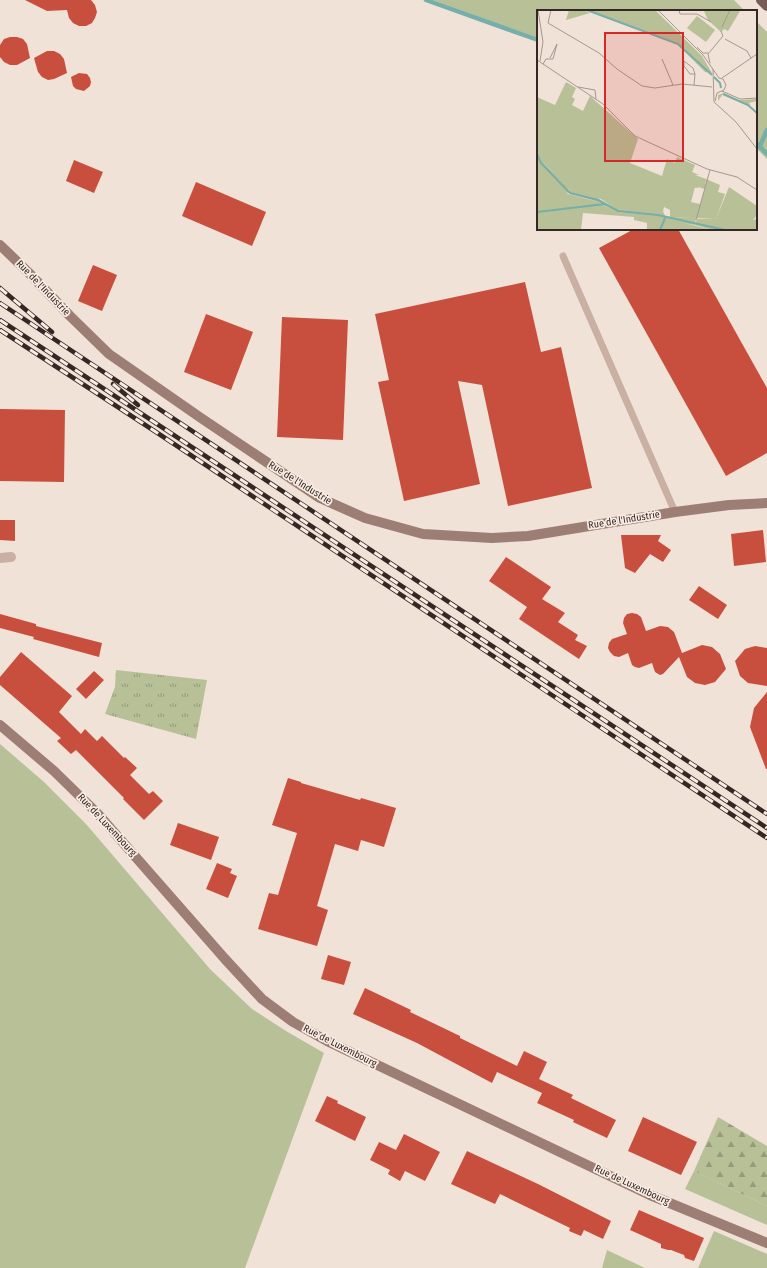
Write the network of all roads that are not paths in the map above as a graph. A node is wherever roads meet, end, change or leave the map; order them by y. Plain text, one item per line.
1 (761, 0) edge
2 (767, 6) edge
3 (0, 246) edge
4 (563, 256) dead end
5 (767, 503) edge
6 (675, 512) junction
7 (11, 557) dead end
8 (0, 558) edge
9 (0, 725) edge
10 (767, 1243) edge

1 - 2 main road
3 - 6 main road, Rue de l'Industrie
4 - 6 lane
5 - 6 main road, Rue de l'Industrie
7 - 8 street
9 - 10 main road, Rue de Luxembourg

